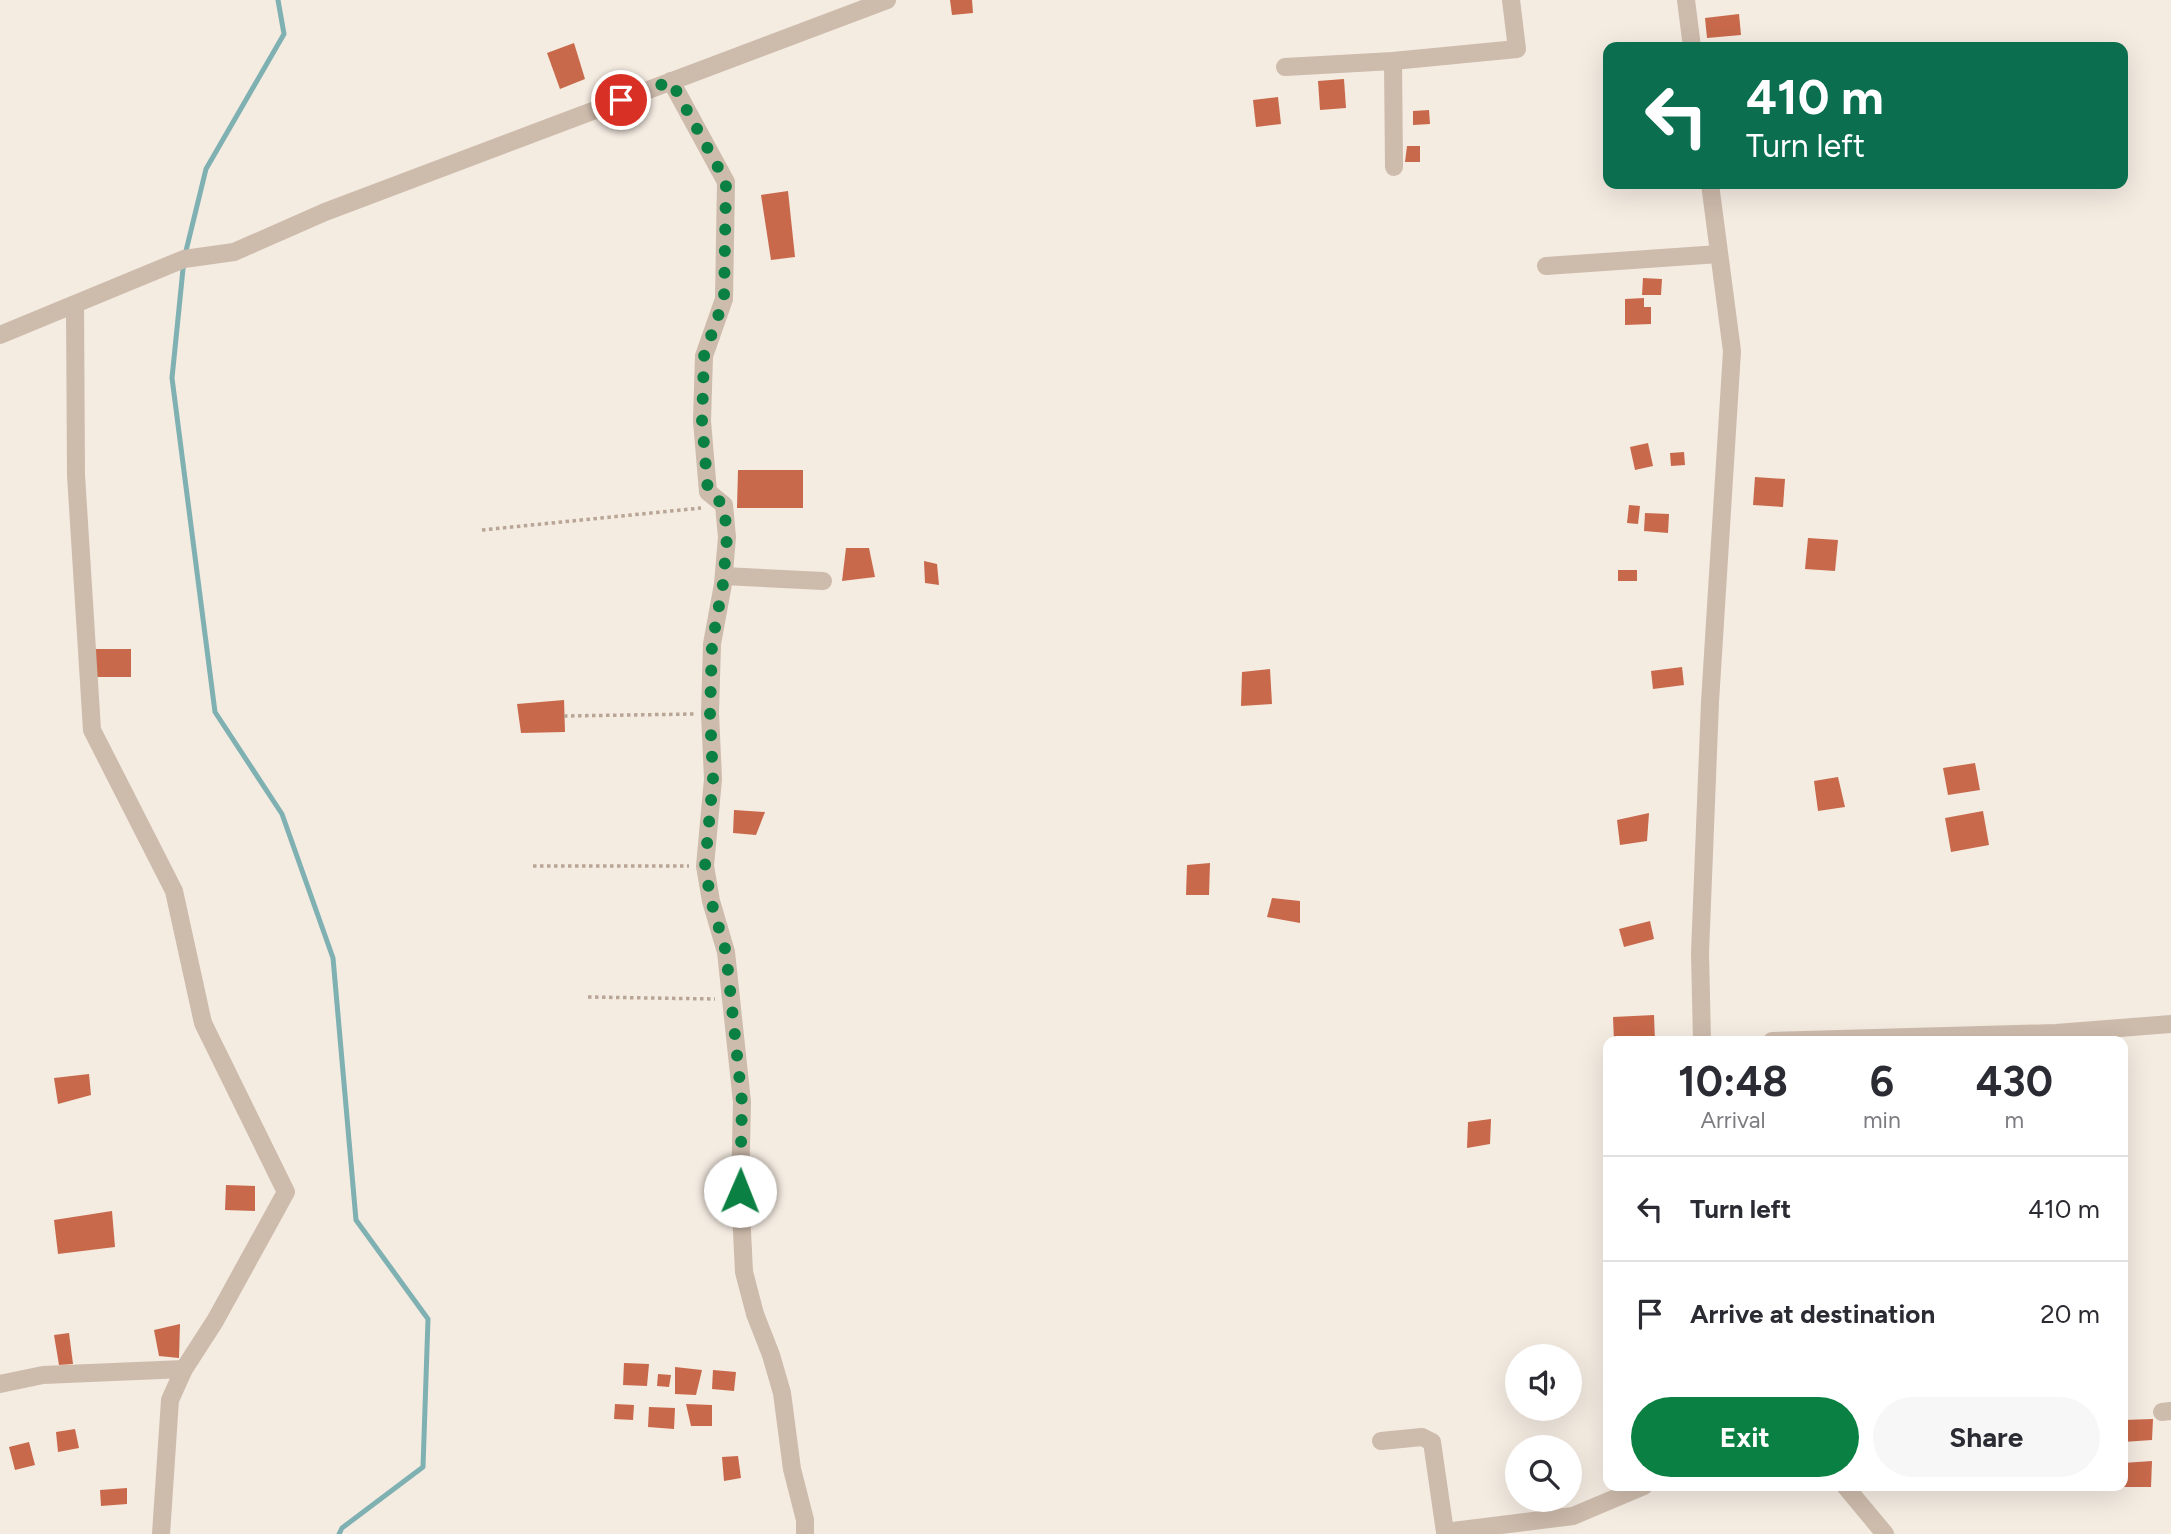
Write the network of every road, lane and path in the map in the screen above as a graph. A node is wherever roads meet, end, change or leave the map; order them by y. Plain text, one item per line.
1 (887, 0) edge
2 (1511, 0) edge
3 (1686, 0) edge
4 (1691, 42) edge
5 (1393, 61) junction
6 (1285, 67) dead end
7 (671, 81) junction
8 (1394, 167) dead end
9 (1711, 189) edge
10 (1719, 254) junction
11 (1546, 266) dead end
12 (75, 305) junction
13 (0, 335) edge
14 (724, 505) junction
15 (482, 530) dead end
16 (724, 576) junction
17 (823, 581) dead end
18 (710, 713) junction
19 (564, 716) dead end
20 (533, 866) dead end
21 (705, 866) junction
22 (588, 997) dead end
23 (731, 999) junction
24 (2171, 1024) edge
25 (1702, 1036) edge
26 (1950, 1036) edge
27 (184, 1369) junction
28 (0, 1384) edge
29 (1381, 1441) dead end
30 (1632, 1491) edge
31 (1849, 1491) edge
32 (1446, 1533) edge
33 (161, 1534) edge
34 (805, 1534) edge
35 (1885, 1534) edge

1 - 7 street
2 - 5 street
3 - 4 street
5 - 6 street
5 - 8 street
7 - 12 street
7 - 14 street
9 - 10 street
10 - 11 street
10 - 25 street
12 - 13 street
12 - 27 street
14 - 15 path
14 - 16 street
16 - 17 street
16 - 18 street
18 - 19 path
18 - 21 street
20 - 21 path
21 - 23 street
22 - 23 path
23 - 34 street
24 - 26 street
27 - 28 street
27 - 33 street
29 - 32 street
30 - 32 street
31 - 35 street

